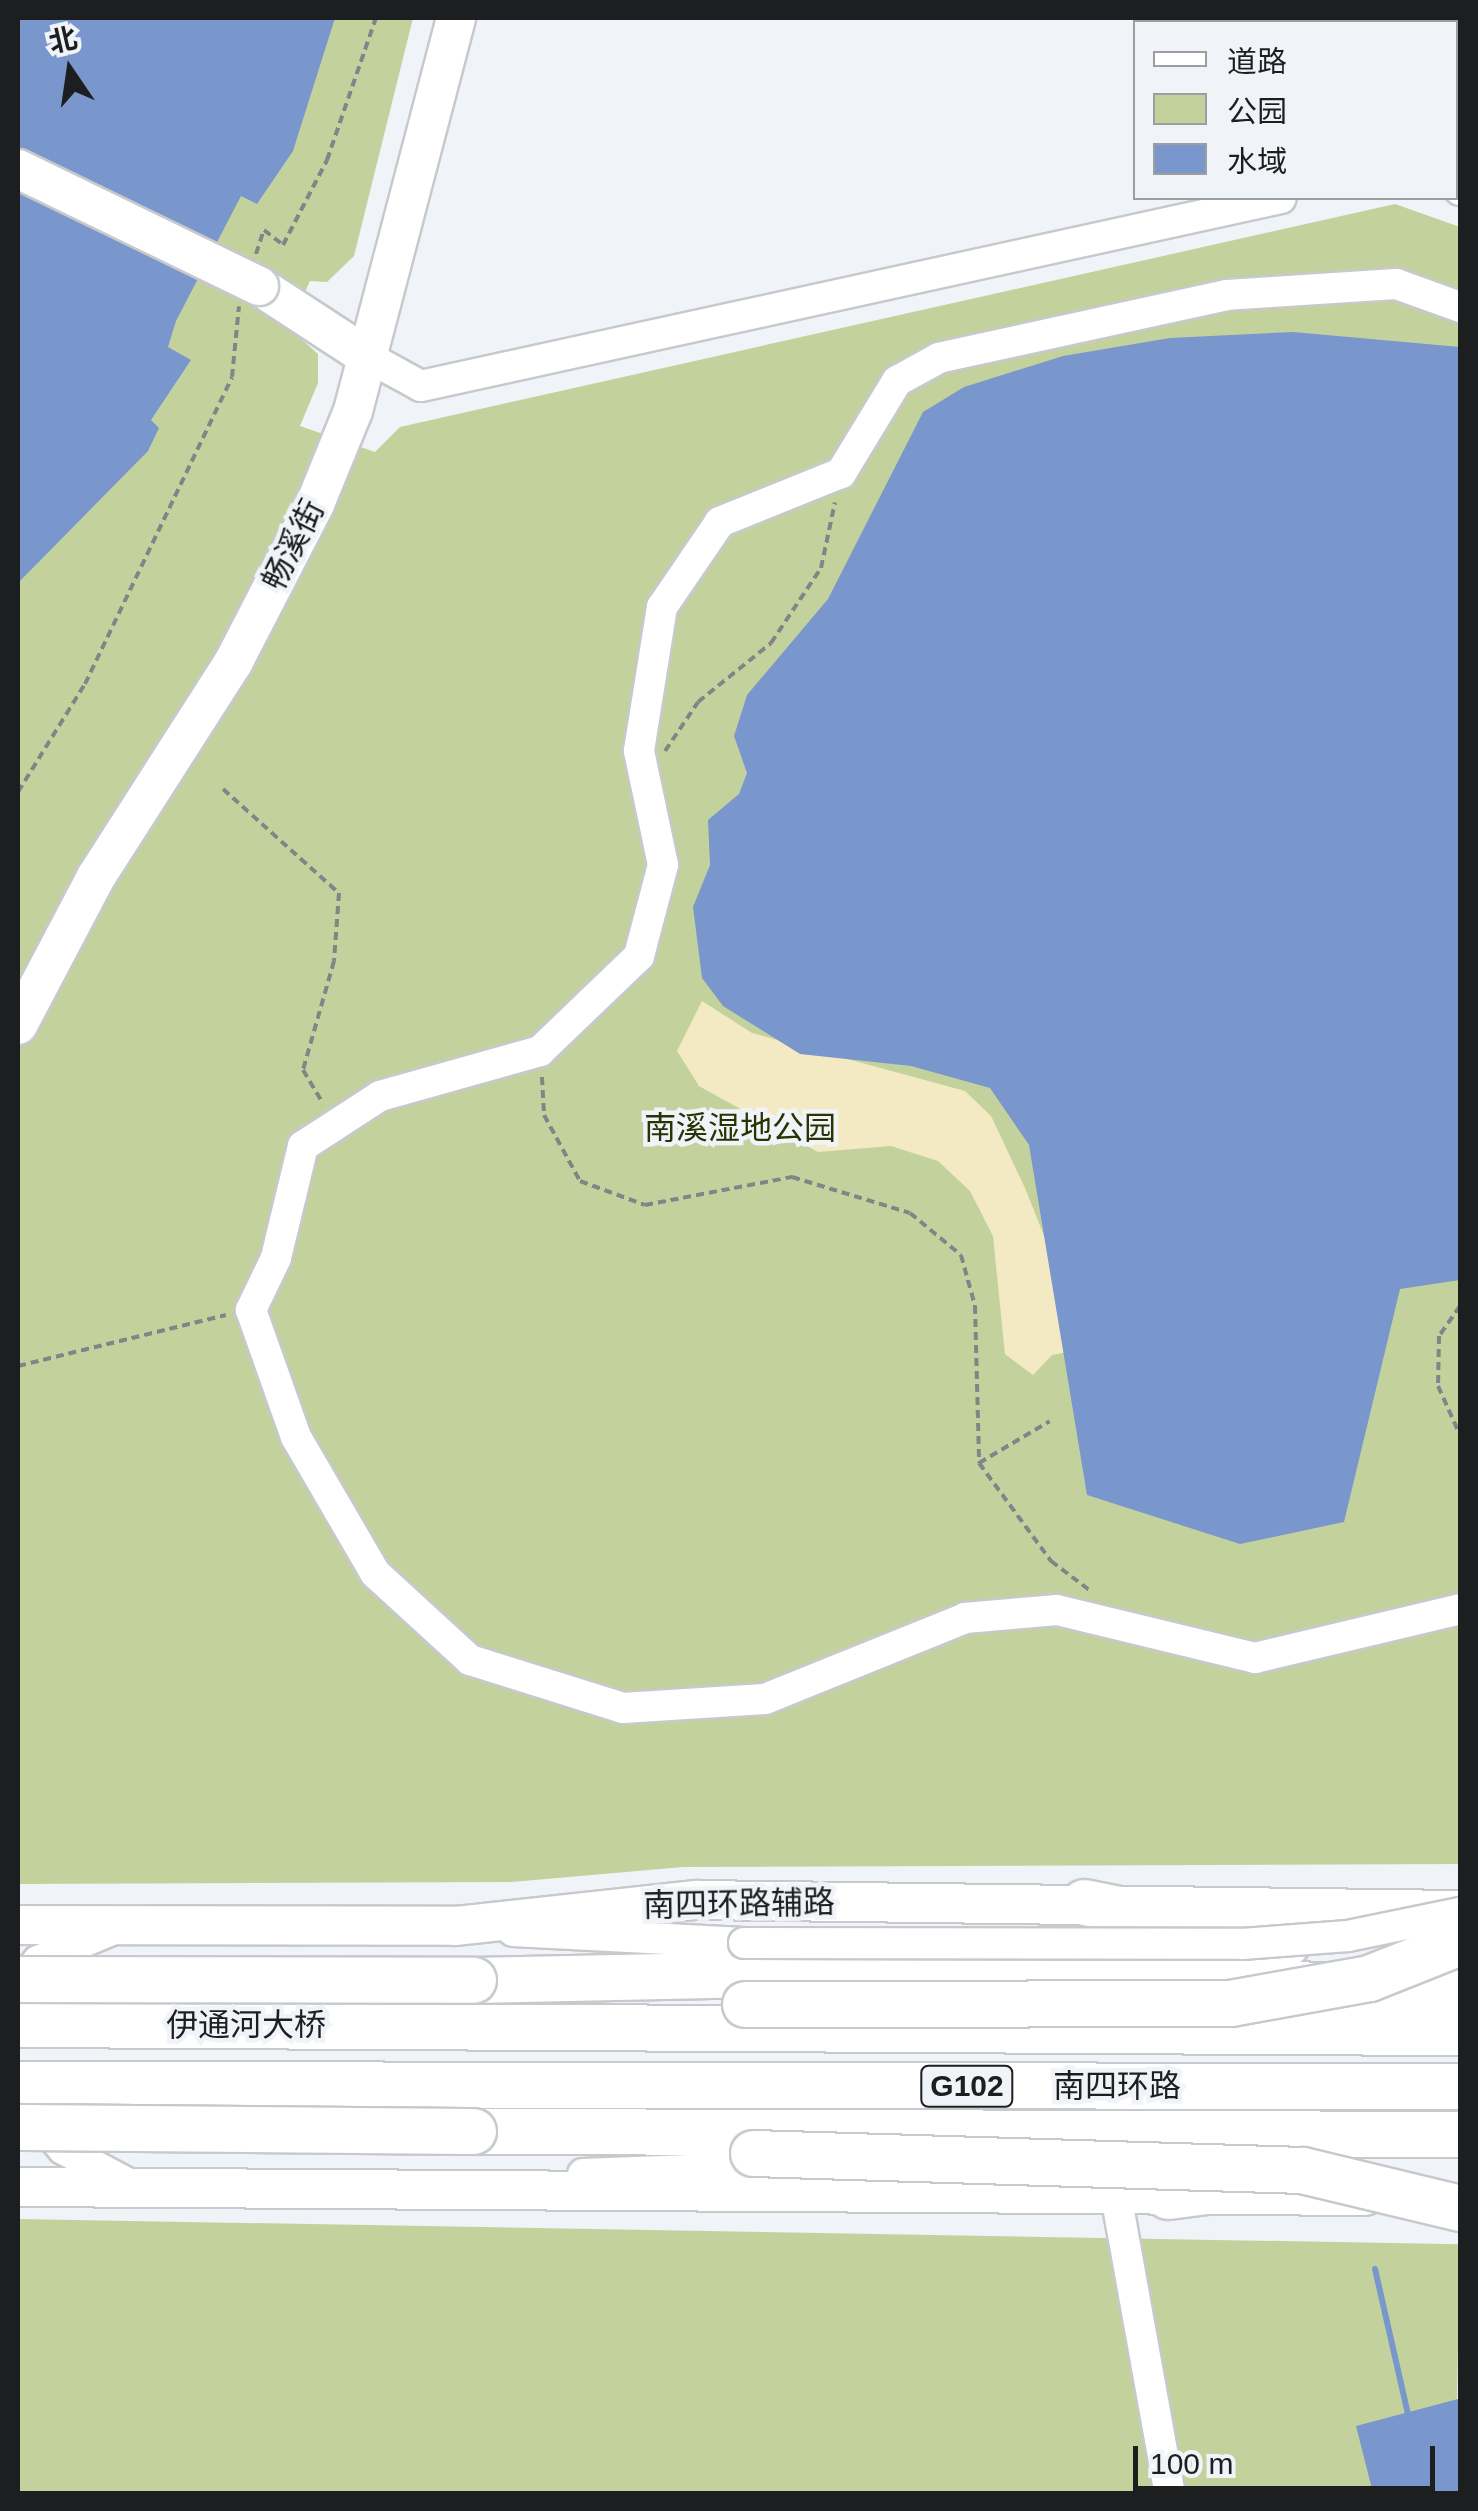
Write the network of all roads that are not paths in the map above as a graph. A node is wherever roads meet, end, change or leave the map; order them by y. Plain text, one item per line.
1 (433, 18) edge
2 (456, 18) edge
3 (18, 169) edge
4 (1272, 200) edge
5 (1460, 308) edge
6 (360, 351) junction
7 (18, 973) edge
8 (18, 1025) edge
9 (1460, 1609) edge
10 (1084, 1902) junction
11 (1460, 1912) edge
12 (18, 1925) edge
13 (121, 1926) junction
14 (456, 1926) junction
15 (1460, 1942) edge
16 (595, 1975) junction
17 (1460, 1977) edge
18 (18, 1982) edge
19 (1460, 1990) edge
20 (734, 2003) junction
21 (18, 2024) edge
22 (474, 2026) junction
23 (1460, 2032) edge
24 (18, 2084) edge
25 (472, 2086) joint
26 (1460, 2086) edge
27 (18, 2093) edge
28 (18, 2127) edge
29 (480, 2131) junction
30 (1460, 2134) edge
31 (1460, 2144) edge
32 (753, 2161) junction
33 (18, 2187) edge
34 (136, 2187) junction
35 (341, 2187) junction
36 (1116, 2196) junction
37 (1168, 2196) junction
38 (1460, 2196) edge
39 (1460, 2208) edge
40 (1170, 2494) edge

1 - 6 main road, 畅溪街
2 - 6 main road, 畅溪街
3 - 6 main road, bridge
4 - 6 street
5 - 9 street
6 - 7 main road, 畅溪街
6 - 8 main road, 畅溪街
10 - 11 main road, 南四环路辅路
10 - 14 main road, 南四环路辅路
10 - 17 highway
11 - 14 street, bridge
12 - 13 main road, 南四环路辅路
13 - 14 main road, 南四环路辅路
13 - 18 street
15 - 20 highway, bridge
16 - 18 highway, bridge
16 - 19 highway
16 - 20 highway
20 - 22 highway
21 - 22 highway, 伊通河大桥 / G102
22 - 23 highway, 南四环路 / G102
24 - 25 highway, 伊通河大桥 / G102
25 - 26 highway, 南四环路 / G102
27 - 34 street
28 - 29 highway, bridge
29 - 30 highway
29 - 32 highway
31 - 37 highway
32 - 35 street
32 - 39 highway, bridge
33 - 34 main road
34 - 35 main road
35 - 36 main road
36 - 37 main road
36 - 40 street
37 - 38 main road

